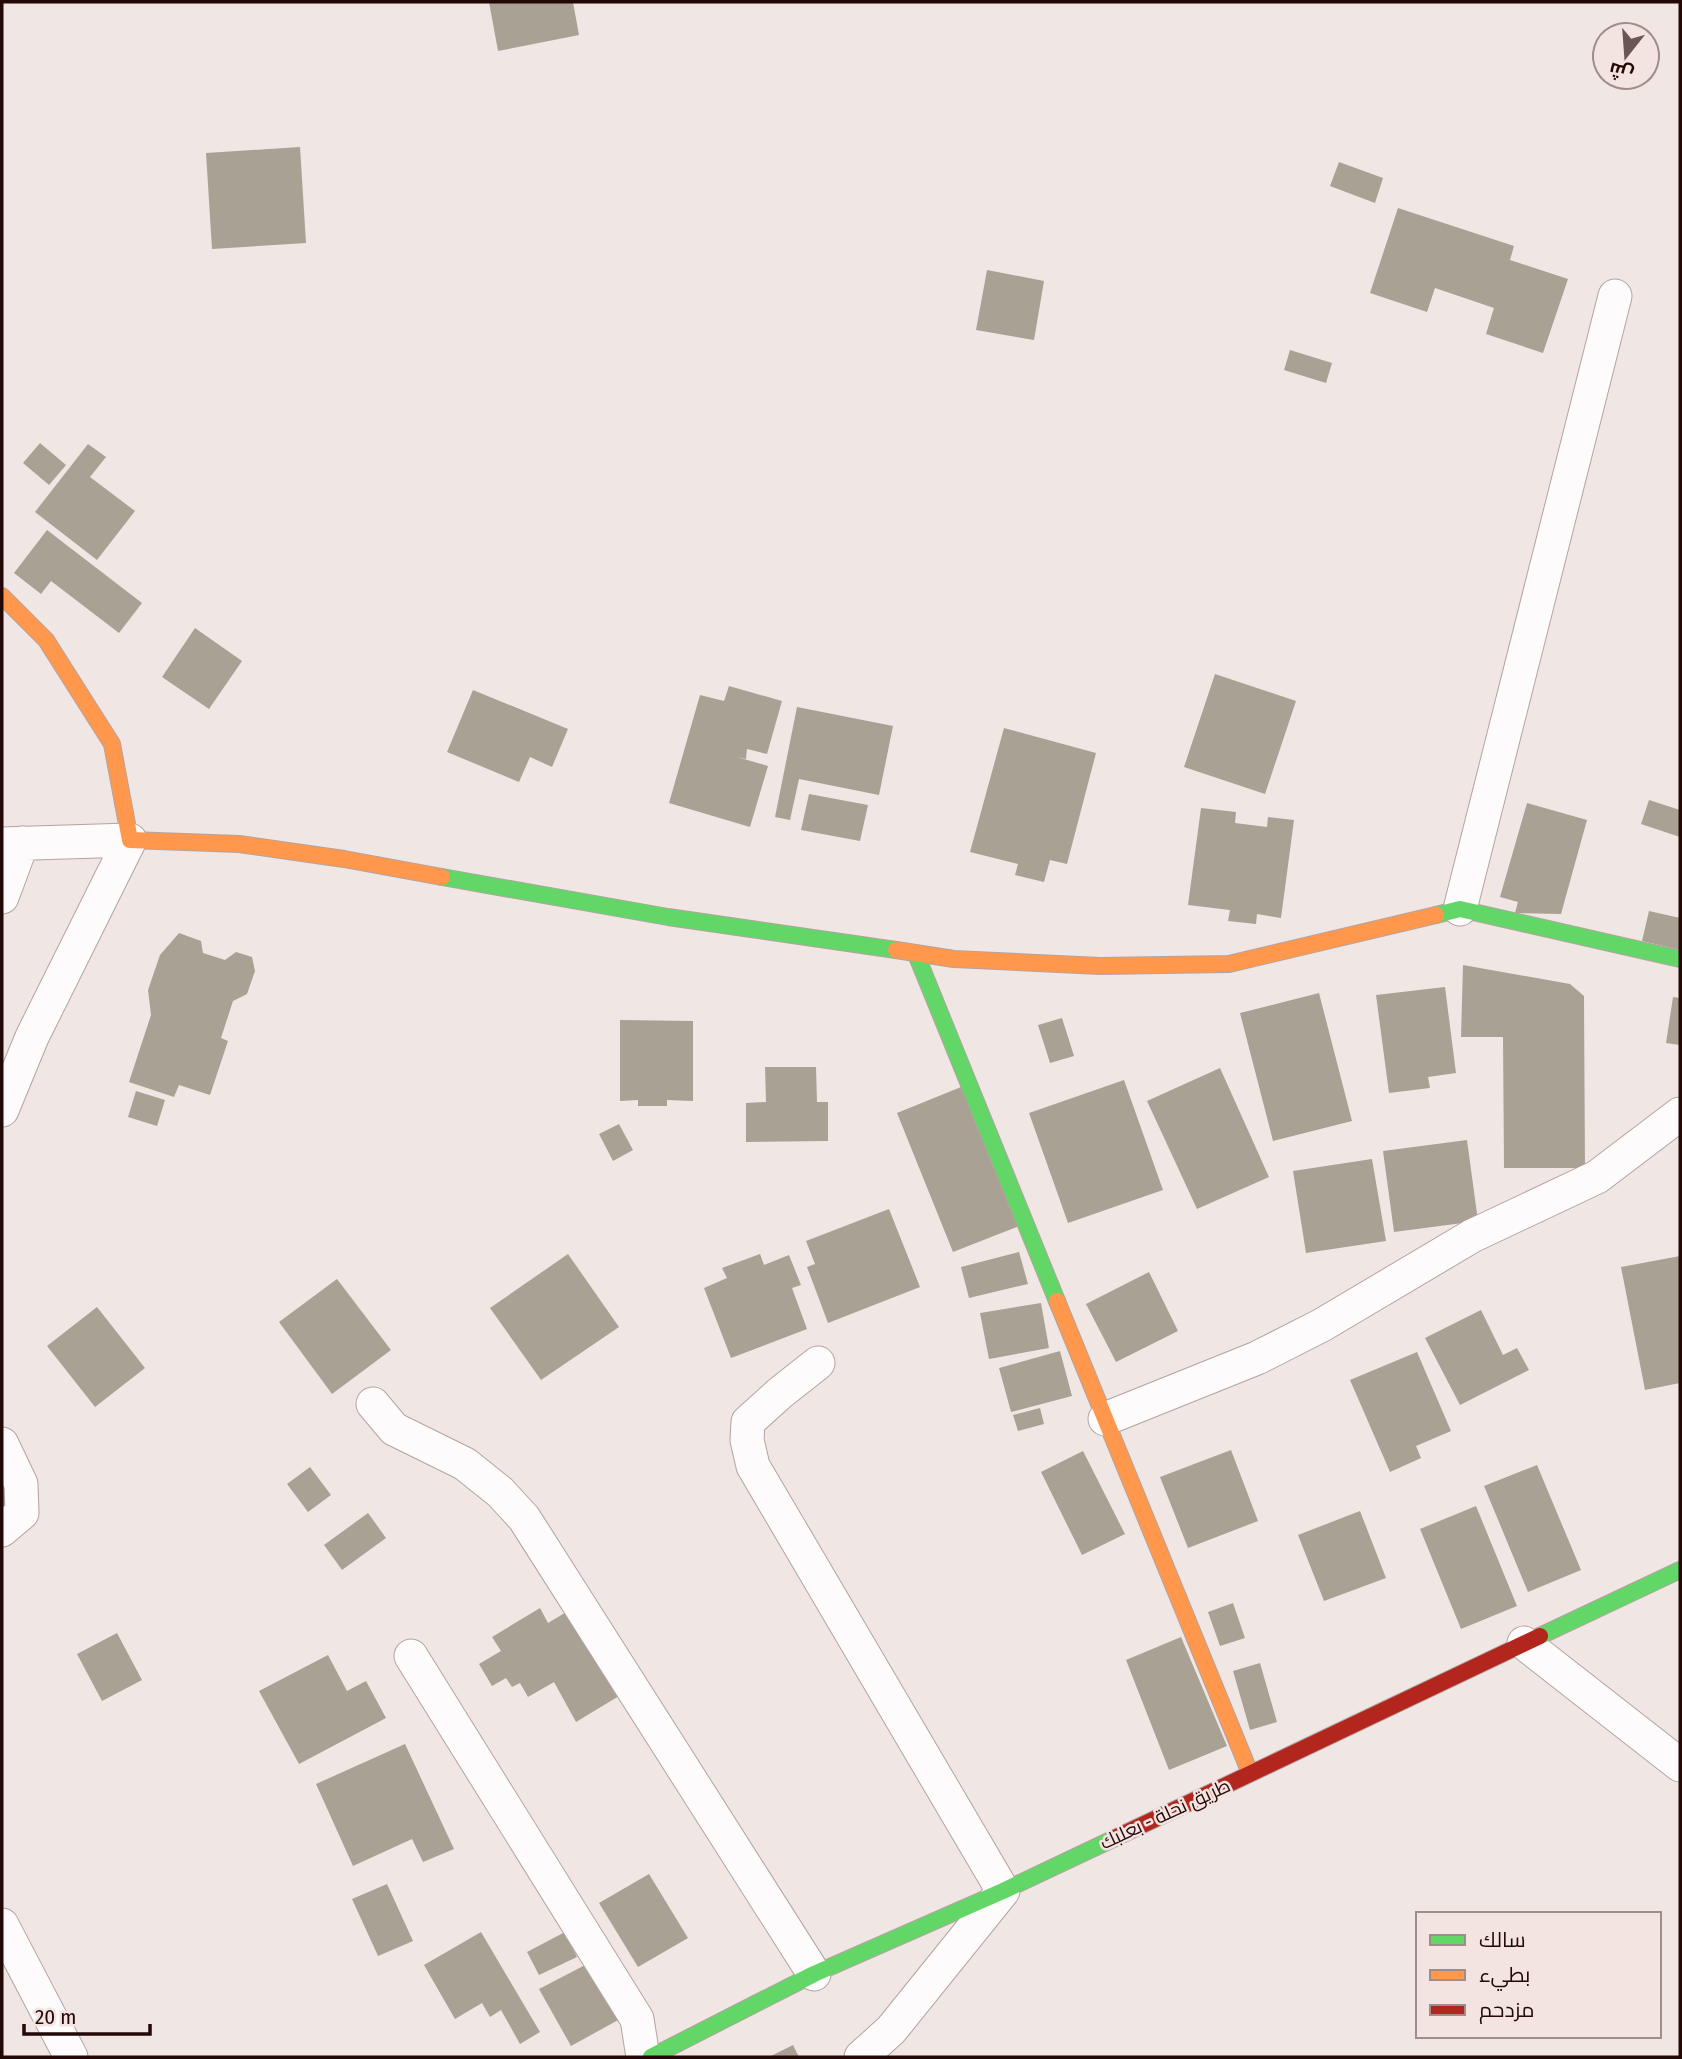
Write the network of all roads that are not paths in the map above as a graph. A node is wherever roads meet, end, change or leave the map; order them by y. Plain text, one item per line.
1 (1615, 296) dead end
2 (2, 596) edge
3 (130, 841) junction
4 (12, 844) edge
5 (2, 897) edge
6 (1460, 909) junction
7 (916, 954) junction
8 (1680, 959) edge
9 (2, 1110) edge
10 (1680, 1114) edge
11 (818, 1363) dead end
12 (373, 1404) dead end
13 (1105, 1419) junction
14 (2, 1444) edge
15 (2, 1530) edge
16 (1680, 1570) edge
17 (1524, 1643) junction
18 (411, 1656) dead end
19 (1680, 1765) edge
20 (1250, 1773) junction
21 (1003, 1891) junction
22 (2, 1925) edge
23 (814, 1974) junction
24 (71, 2057) edge
25 (643, 2057) edge
26 (651, 2057) edge
27 (861, 2057) edge

1 - 6 street
2 - 3 street
3 - 4 street
3 - 7 street
3 - 9 street
4 - 5 street
6 - 7 street
6 - 8 street
7 - 13 street
10 - 13 street
11 - 21 street
12 - 23 street
13 - 20 street
14 - 15 street
16 - 17 street, طريق نحلة - بعلبك
17 - 19 street
17 - 20 street, طريق نحلة - بعلبك
18 - 25 street
20 - 21 street, طريق نحلة - بعلبك
21 - 23 street, طريق نحلة - بعلبك
21 - 27 street
22 - 24 street
23 - 26 street, طريق نحلة - بعلبك

